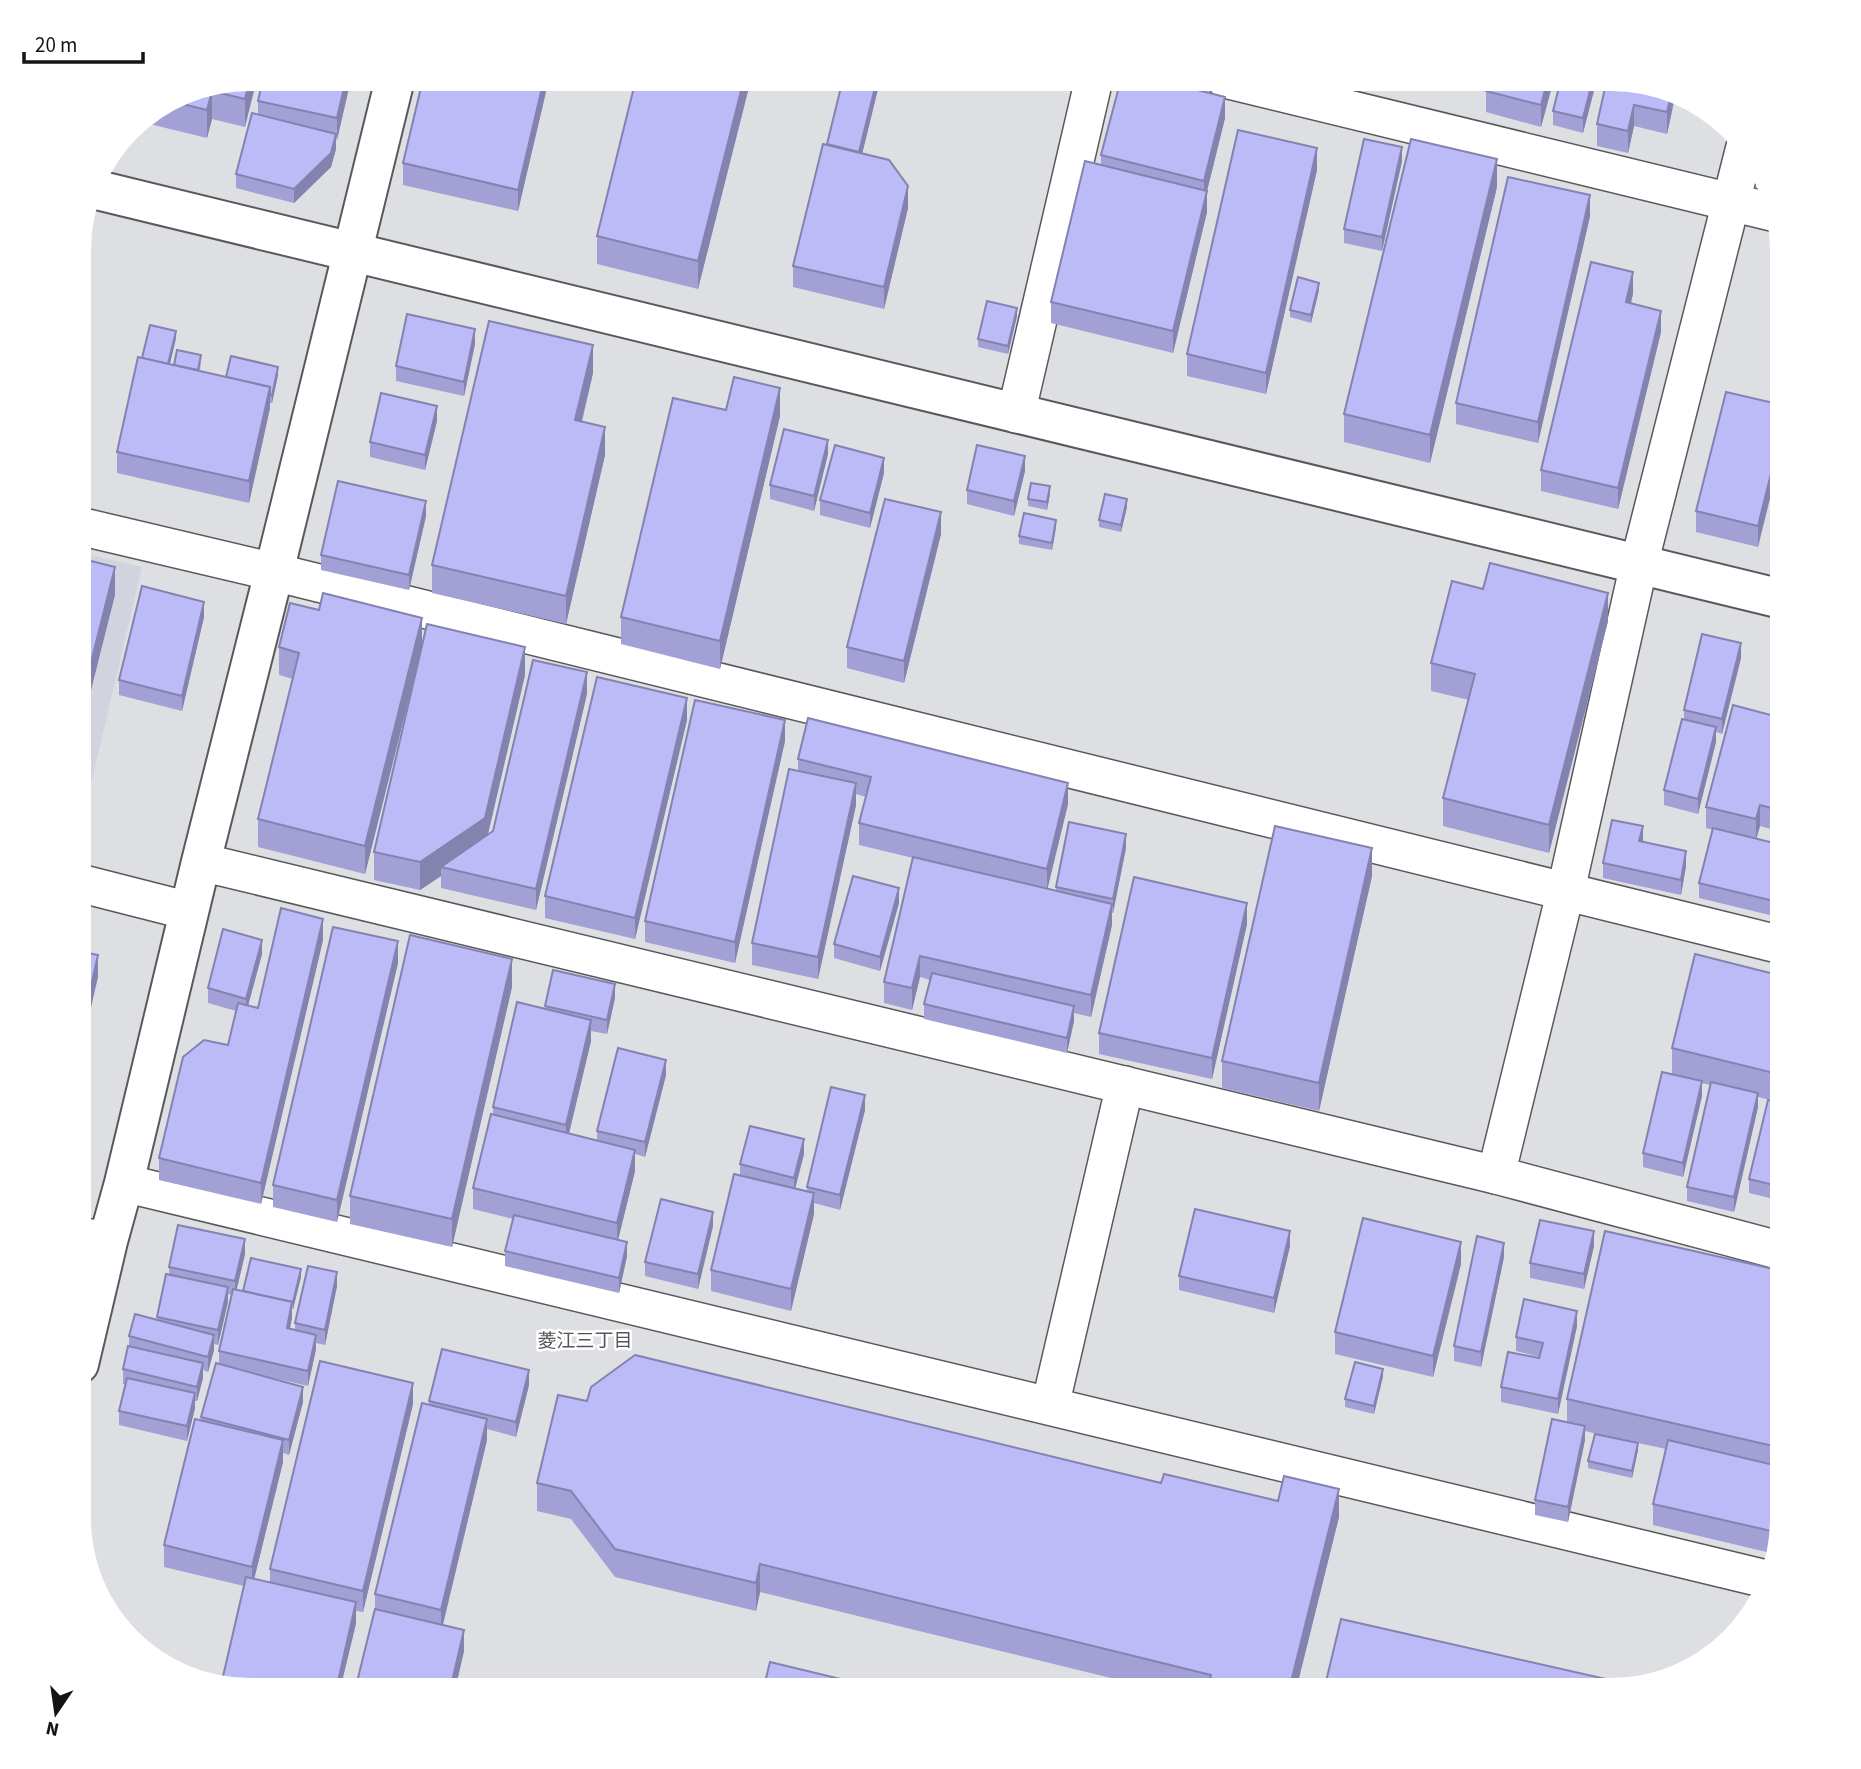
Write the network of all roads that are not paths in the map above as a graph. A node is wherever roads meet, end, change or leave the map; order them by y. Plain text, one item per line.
1 (392, 91) edge
2 (1091, 91) edge
3 (1274, 91) edge
4 (1742, 160) edge
5 (102, 191) edge
6 (1731, 202) junction
7 (1765, 211) edge
8 (352, 251) junction
9 (1016, 414) junction
10 (91, 529) edge
11 (1639, 564) junction
12 (274, 572) junction
13 (1770, 596) edge
14 (201, 862) junction
15 (91, 886) edge
16 (1566, 890) junction
17 (190, 911) junction
18 (1770, 942) edge
19 (1125, 1085) junction
20 (1496, 1175) junction
21 (124, 1183) junction
22 (93, 1239) edge
23 (1770, 1248) edge
24 (91, 1257) edge
25 (1050, 1406) junction
26 (1759, 1577) edge

1 - 8 street
2 - 9 street
3 - 6 street
4 - 6 street
5 - 8 street
6 - 7 street
6 - 11 street
8 - 9 street
8 - 12 street
9 - 11 street
10 - 12 street
11 - 13 street
11 - 16 street
12 - 14 street
12 - 16 street
14 - 17 street
14 - 19 street
15 - 17 street
16 - 18 street
16 - 20 street
17 - 21 street
19 - 20 street
19 - 25 street
20 - 23 street
21 - 22 street
21 - 25 street
22 - 24 street
25 - 26 street

